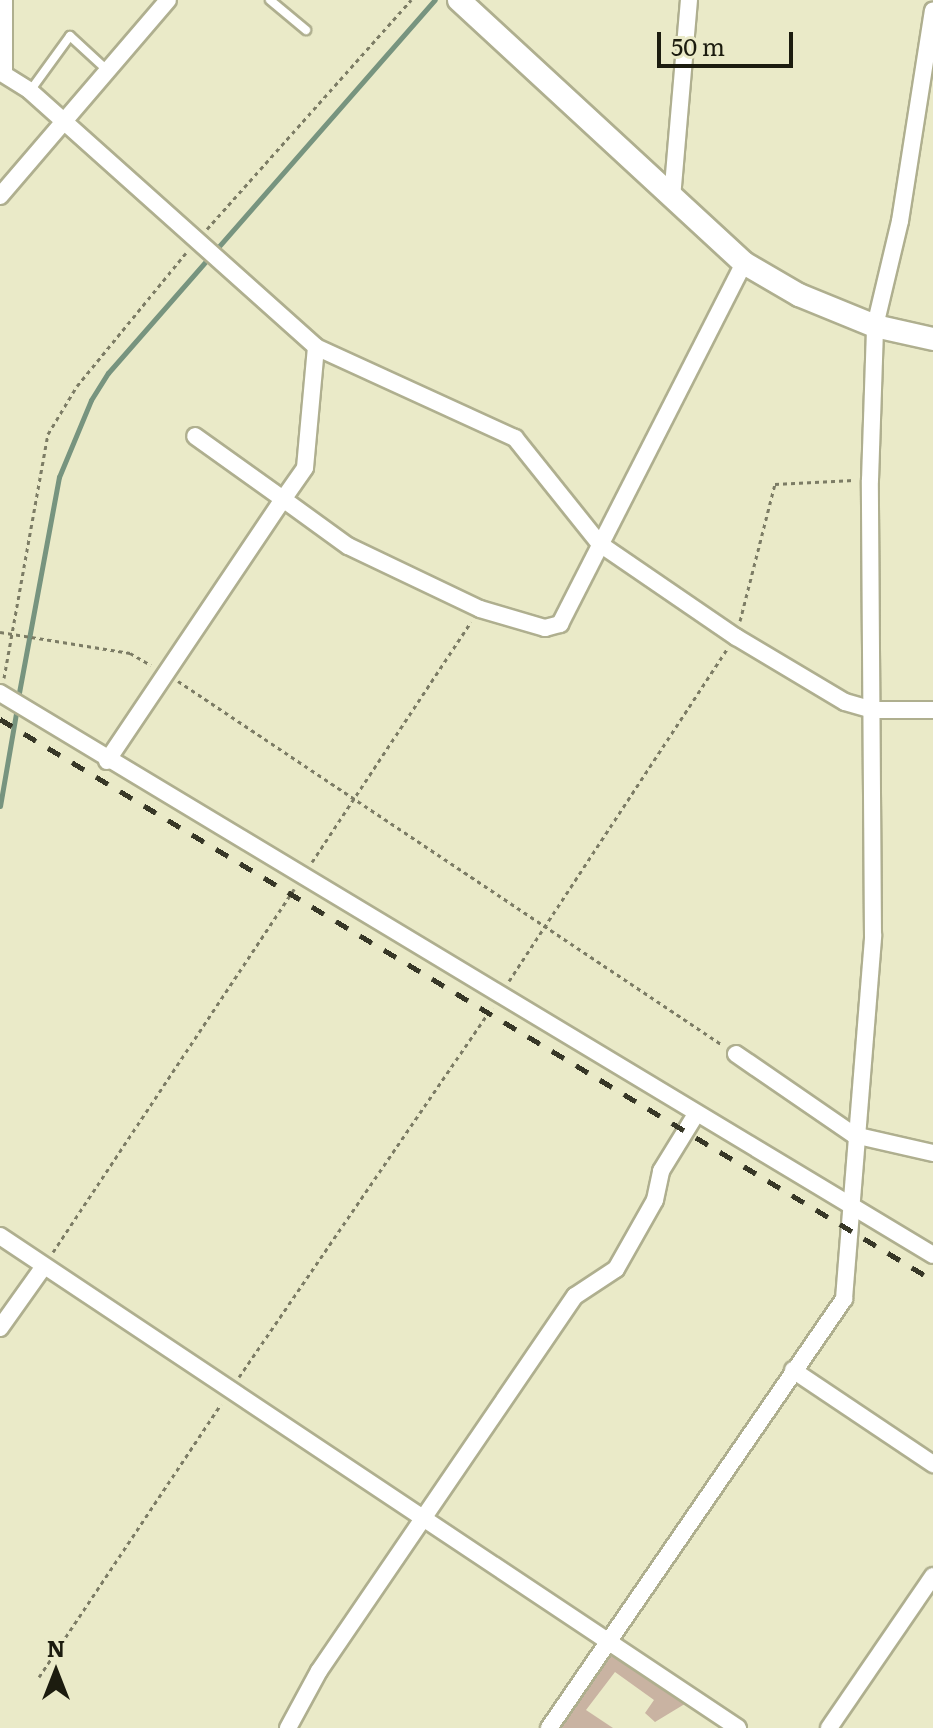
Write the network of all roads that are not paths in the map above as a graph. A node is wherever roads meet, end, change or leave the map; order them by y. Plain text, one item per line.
1 (4, 0) edge
2 (168, 0) edge
3 (270, 0) edge
4 (459, 0) edge
5 (689, 0) edge
6 (933, 11) edge
7 (306, 30) dead end
8 (107, 70) junction
9 (2, 72) edge
10 (30, 91) junction
11 (60, 123) junction
12 (0, 196) edge
13 (672, 198) junction
14 (744, 263) junction
15 (875, 326) junction
16 (933, 339) edge
17 (316, 347) junction
18 (195, 436) dead end
19 (283, 499) junction
20 (600, 544) junction
21 (1, 693) edge
22 (873, 710) junction
23 (933, 710) edge
24 (107, 761) junction
25 (736, 1054) road end
26 (696, 1114) junction
27 (854, 1135) junction
28 (933, 1153) edge
29 (852, 1207) junction
30 (0, 1236) edge
31 (933, 1255) edge
32 (44, 1266) junction
33 (0, 1328) edge
34 (793, 1370) junction
35 (933, 1464) edge
36 (423, 1518) junction
37 (933, 1576) edge
38 (607, 1639) junction
39 (288, 1728) edge
40 (549, 1728) edge
41 (738, 1728) edge
42 (829, 1728) edge

1 - 9 street
2 - 8 street
3 - 7 lane
4 - 13 street
5 - 13 street
6 - 15 street
8 - 10 lane
8 - 11 street
9 - 10 street
10 - 11 street
11 - 12 street
11 - 17 street
13 - 14 street
14 - 15 street
14 - 20 street
15 - 16 street
15 - 22 street
17 - 19 street
17 - 20 street
18 - 19 street
19 - 20 street
19 - 24 street
20 - 22 street
21 - 24 street
22 - 23 street
22 - 27 street
24 - 26 street
25 - 27 street
26 - 29 street
26 - 36 street
27 - 28 street
27 - 29 street
29 - 31 street
29 - 34 street
30 - 32 street
32 - 33 street
32 - 36 street
34 - 35 street
34 - 38 street
36 - 38 street
36 - 39 street
37 - 42 street
38 - 40 street
38 - 41 street

